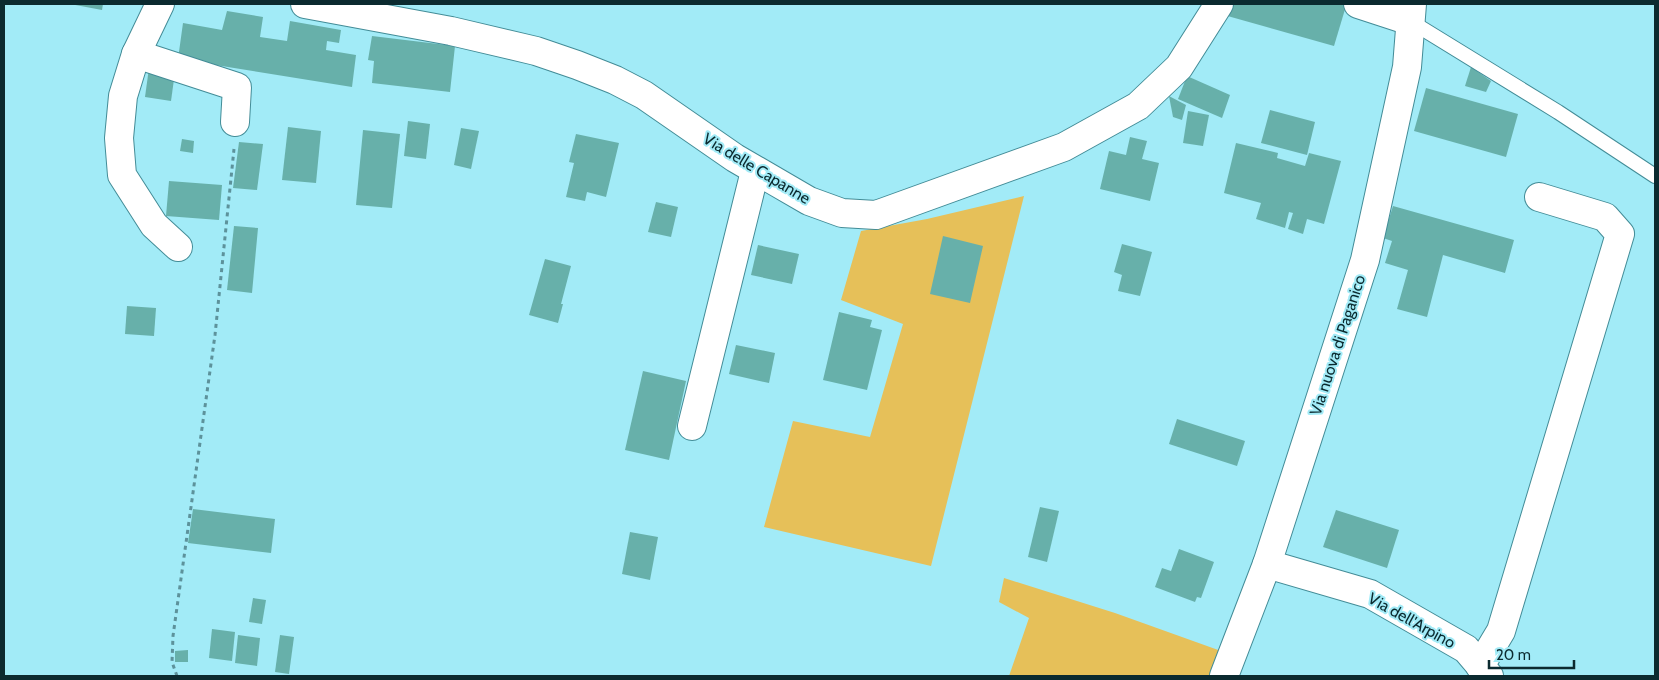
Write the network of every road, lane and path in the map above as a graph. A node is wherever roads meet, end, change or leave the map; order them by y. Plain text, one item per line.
1 (160, 4) edge
2 (305, 4) edge
3 (1219, 4) edge
4 (1358, 4) edge
5 (353, 9) edge
6 (1411, 13) edge
7 (136, 54) junction
8 (235, 122) joint
9 (755, 170) junction
10 (1655, 176) edge
11 (1539, 197) dead end
12 (178, 247) dead end
13 (692, 426) dead end
14 (1267, 564) junction
15 (1485, 671) edge
16 (177, 676) edge
17 (1224, 676) edge

1 - 7 street
2 - 5 street, Via delle Capanne
3 - 9 street, Via delle Capanne
4 - 6 street
5 - 9 street, Via delle Capanne
6 - 10 lane
6 - 14 street, Via nuova di Paganico
7 - 8 street
7 - 12 street
8 - 16 path
9 - 13 street
11 - 15 street
14 - 15 street, Via dell'Arpino
14 - 17 street, Via nuova di Paganico

